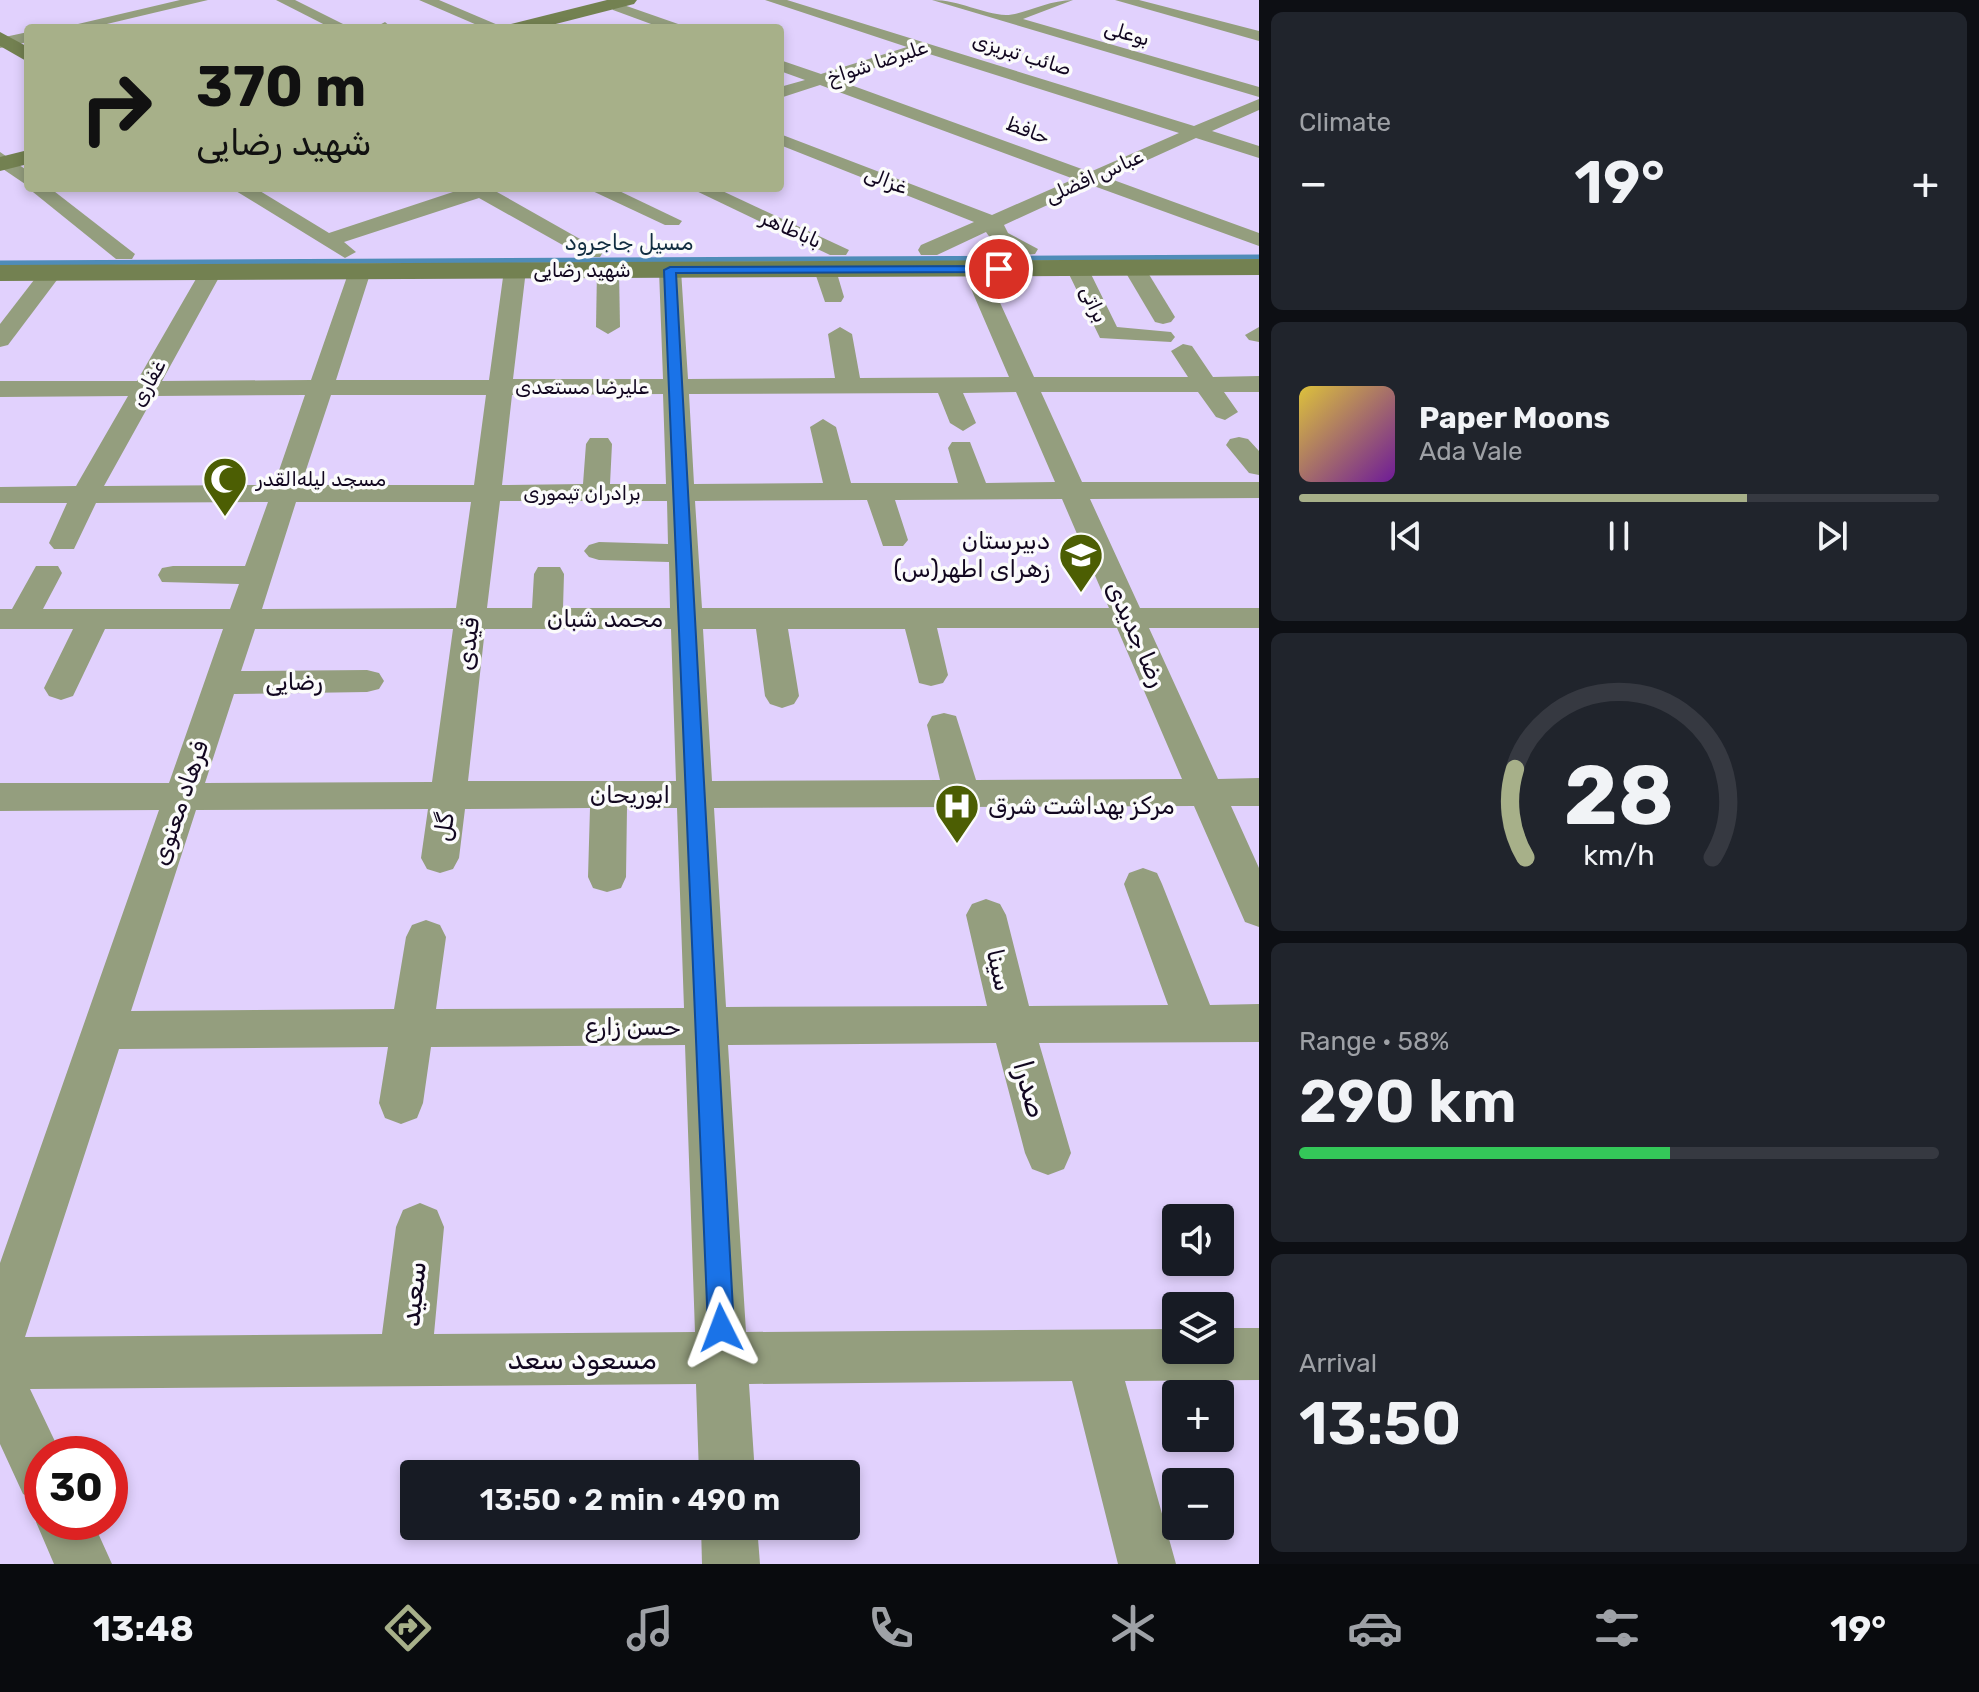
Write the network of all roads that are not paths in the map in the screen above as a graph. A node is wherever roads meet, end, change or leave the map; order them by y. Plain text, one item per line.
1 (107, 0) edge
2 (201, 0) edge
3 (283, 0) edge
4 (426, 0) edge
5 (646, 0) edge
6 (772, 0) edge
7 (939, 0) edge
8 (1066, 0) edge
9 (1122, 0) edge
10 (613, 3) edge
11 (134, 14) junction
12 (1008, 19) junction
13 (88, 24) edge
14 (154, 24) edge
15 (334, 24) edge
16 (487, 24) edge
17 (533, 24) edge
18 (551, 24) edge
19 (666, 24) edge
20 (980, 28) dead end
21 (1259, 36) edge
22 (952, 37) dead end
23 (2, 41) edge
24 (924, 47) junction
25 (24, 49) edge
26 (993, 54) dead end
27 (973, 62) junction
28 (784, 66) edge
29 (1024, 78) junction
30 (821, 80) junction
31 (1001, 87) dead end
32 (784, 92) edge
33 (1259, 92) edge
34 (1259, 104) edge
35 (1195, 132) junction
36 (784, 141) edge
37 (1259, 152) edge
38 (8, 161) edge
39 (24, 176) edge
40 (1092, 177) junction
41 (43, 192) edge
42 (247, 192) edge
43 (476, 192) edge
44 (487, 192) edge
45 (605, 192) edge
46 (707, 192) edge
47 (672, 221) dead end
48 (992, 222) junction
49 (1259, 240) edge
50 (1027, 249) junction
51 (1259, 249) edge
52 (929, 250) junction
53 (0, 254) edge
54 (124, 254) junction
55 (345, 255) junction
56 (832, 260) junction
57 (600, 261) junction
58 (1259, 267) edge
59 (1077, 268) junction
60 (1134, 268) junction
61 (515, 270) junction
62 (670, 270) junction
63 (974, 270) junction
64 (52, 272) junction
65 (211, 272) junction
66 (0, 273) edge
67 (833, 297) dead end
68 (608, 327) dead end
69 (840, 334) dead end
70 (1170, 335) junction
71 (0, 340) edge
72 (1259, 384) edge
73 (947, 385) junction
74 (1025, 385) junction
75 (1206, 385) junction
76 (676, 386) junction
77 (849, 386) junction
78 (500, 387) junction
79 (145, 388) junction
80 (321, 388) junction
81 (0, 389) edge
82 (1225, 412) dead end
83 (823, 427) dead end
84 (599, 444) dead end
85 (1239, 445) dead end
86 (1259, 467) edge
87 (1259, 490) edge
88 (878, 491) junction
89 (975, 491) junction
90 (1072, 491) junction
91 (680, 492) junction
92 (839, 492) junction
93 (487, 493) junction
94 (596, 493) junction
95 (285, 494) junction
96 (0, 495) edge
97 (85, 495) junction
98 (893, 540) dead end
99 (64, 543) dead end
100 (599, 551) dead end
101 (683, 553) junction
102 (47, 573) dead end
103 (549, 574) dead end
104 (173, 575) dead end
105 (257, 575) junction
106 (1259, 618) edge
107 (11, 619) edge
108 (242, 619) junction
109 (471, 619) junction
110 (547, 619) junction
111 (687, 619) junction
112 (771, 619) junction
113 (919, 619) junction
114 (1129, 619) junction
115 (93, 621) junction
116 (931, 675) dead end
117 (367, 681) dead end
118 (221, 683) junction
119 (61, 688) dead end
120 (782, 696) dead end
121 (944, 725) dead end
122 (1206, 792) junction
123 (1259, 792) edge
124 (961, 793) junction
125 (695, 794) junction
126 (609, 795) junction
127 (448, 796) junction
128 (0, 797) edge
129 (182, 797) junction
130 (440, 858) dead end
131 (607, 877) dead end
132 (1143, 884) dead end
133 (1259, 911) edge
134 (986, 915) dead end
135 (426, 937) dead end
136 (1196, 1023) junction
137 (1259, 1023) edge
138 (1012, 1024) junction
139 (706, 1026) junction
140 (411, 1028) junction
141 (103, 1030) junction
142 (401, 1103) dead end
143 (1048, 1153) dead end
144 (420, 1227) dead end
145 (0, 1336) edge
146 (1259, 1354) edge
147 (1092, 1356) junction
148 (722, 1358) junction
149 (405, 1361) junction
150 (0, 1363) edge
151 (0, 1384) edge
152 (24, 1436) edge
153 (726, 1460) edge
154 (72, 1540) edge
155 (730, 1540) edge
156 (83, 1564) edge
157 (731, 1564) edge
158 (1147, 1564) edge

1 - 11 street
2 - 11 street
3 - 15 street
4 - 16 street
5 - 10 main road
6 - 24 street, صائب تبریزی
7 - 12 street, بوعلی
8 - 12 street
9 - 21 street
10 - 17 main road
10 - 18 main road
10 - 19 street
11 - 13 street
11 - 14 street
12 - 20 street
12 - 33 street, بوعلی
22 - 24 street, علیرضا شواخ
23 - 25 main road
24 - 27 street, صائب تبریزی
24 - 30 street, علیرضا شواخ
26 - 27 street
27 - 29 street, صائب تبریزی
28 - 30 street, حافظ
29 - 31 street
29 - 35 street, صائب تبریزی
30 - 32 street, علیرضا شواخ
30 - 40 street, حافظ
34 - 35 street, عباس افضلی
35 - 37 street, صائب تبریزی
35 - 40 street, عباس افضلی
36 - 48 street, غزالی
38 - 39 street
40 - 48 street, عباس افضلی
40 - 49 street, حافظ
41 - 54 street
42 - 55 street
43 - 55 street
44 - 57 street
45 - 47 street
46 - 56 street, باباطاهر
48 - 50 street, غزالی
48 - 52 street, عباس افضلی
50 - 51 main road, شهید رضایی
50 - 52 main road, شهید رضایی
52 - 56 main road, شهید رضایی
53 - 54 main road, شهید رضایی
54 - 55 main road, شهید رضایی
55 - 57 main road, شهید رضایی
55 - 61 main road, شهید رضایی
55 - 65 main road, شهید رضایی
55 - 80 street, فرهاد معنوی
56 - 57 main road, شهید رضایی
56 - 62 main road, شهید رضایی
56 - 63 main road, شهید رضایی
56 - 67 street
57 - 61 main road, شهید رضایی
57 - 62 main road, شهید رضایی
57 - 68 street
58 - 60 main road, شهید رضایی
59 - 60 main road, شهید رضایی
59 - 63 main road, شهید رضایی
59 - 70 street, براتی
60 - 70 street
61 - 78 street, قیدی
62 - 76 street
63 - 74 street, رضا جدیدی
64 - 65 main road, شهید رضایی
64 - 66 main road, شهید رضایی
64 - 71 street
65 - 79 street, غفاری
69 - 77 street
70 - 75 street
72 - 75 street, علیرضا مستعدی
73 - 74 street, علیرضا مستعدی
73 - 77 street, علیرضا مستعدی
73 - 89 street
74 - 75 street, علیرضا مستعدی
74 - 90 street, رضا جدیدی
75 - 82 street
76 - 77 street, علیرضا مستعدی
76 - 78 street, علیرضا مستعدی
76 - 91 street
78 - 80 street, علیرضا مستعدی
78 - 93 street, قیدی
79 - 80 street, علیرضا مستعدی
79 - 81 street, علیرضا مستعدی
79 - 97 street, غفاری
80 - 95 street, فرهاد معنوی
83 - 92 street
84 - 94 street
85 - 86 street
87 - 90 street, برادران تیموری
88 - 89 street, برادران تیموری
88 - 92 street, برادران تیموری
88 - 98 street
89 - 90 street, برادران تیموری
90 - 114 street, رضا جدیدی
91 - 92 street, برادران تیموری
91 - 94 street, برادران تیموری
91 - 101 street
93 - 94 street, برادران تیموری
93 - 95 street, برادران تیموری
93 - 109 street, قیدی
95 - 97 street, برادران تیموری
95 - 105 street, فرهاد معنوی
96 - 97 street, برادران تیموری
97 - 99 street, غفاری
100 - 101 street
101 - 111 street
102 - 107 street
103 - 110 street
104 - 105 street
105 - 108 street, فرهاد معنوی
106 - 114 street, محمد شبان
107 - 115 street, محمد شبان
108 - 109 street, محمد شبان
108 - 115 street, محمد شبان
108 - 118 street, فرهاد معنوی
109 - 110 street, محمد شبان
109 - 127 street, قیدی
110 - 111 street, محمد شبان
111 - 112 street, محمد شبان
111 - 125 street
112 - 113 street, محمد شبان
112 - 120 street
113 - 114 street, محمد شبان
113 - 116 street
114 - 122 street, رضا جدیدی
115 - 119 street
117 - 118 street, رضایی
118 - 129 street, فرهاد معنوی
121 - 124 street
122 - 123 street, ابوریحان
122 - 124 street, ابوریحان
122 - 133 street, رضا جدیدی
124 - 125 street, ابوریحان
125 - 126 street, ابوریحان
125 - 139 street
126 - 127 street, ابوریحان
126 - 131 street
127 - 129 street, ابوریحان
127 - 130 street, گل
128 - 129 street, ابوریحان
129 - 141 street, فرهاد معنوی
132 - 136 street
134 - 138 street, سینا
135 - 140 street
136 - 137 street, حسن زارع
136 - 138 street, حسن زارع
138 - 139 street, حسن زارع
138 - 143 street, صدرا
139 - 140 street, حسن زارع
139 - 148 street
140 - 141 street, حسن زارع
140 - 142 street
141 - 145 street, فرهاد معنوی
144 - 149 street, سعید
146 - 147 street, مسعود سعد
147 - 148 street, مسعود سعد
147 - 158 street
148 - 149 street, مسعود سعد
148 - 153 street
149 - 150 street, مسعود سعد
151 - 152 street
154 - 156 street
155 - 157 street

